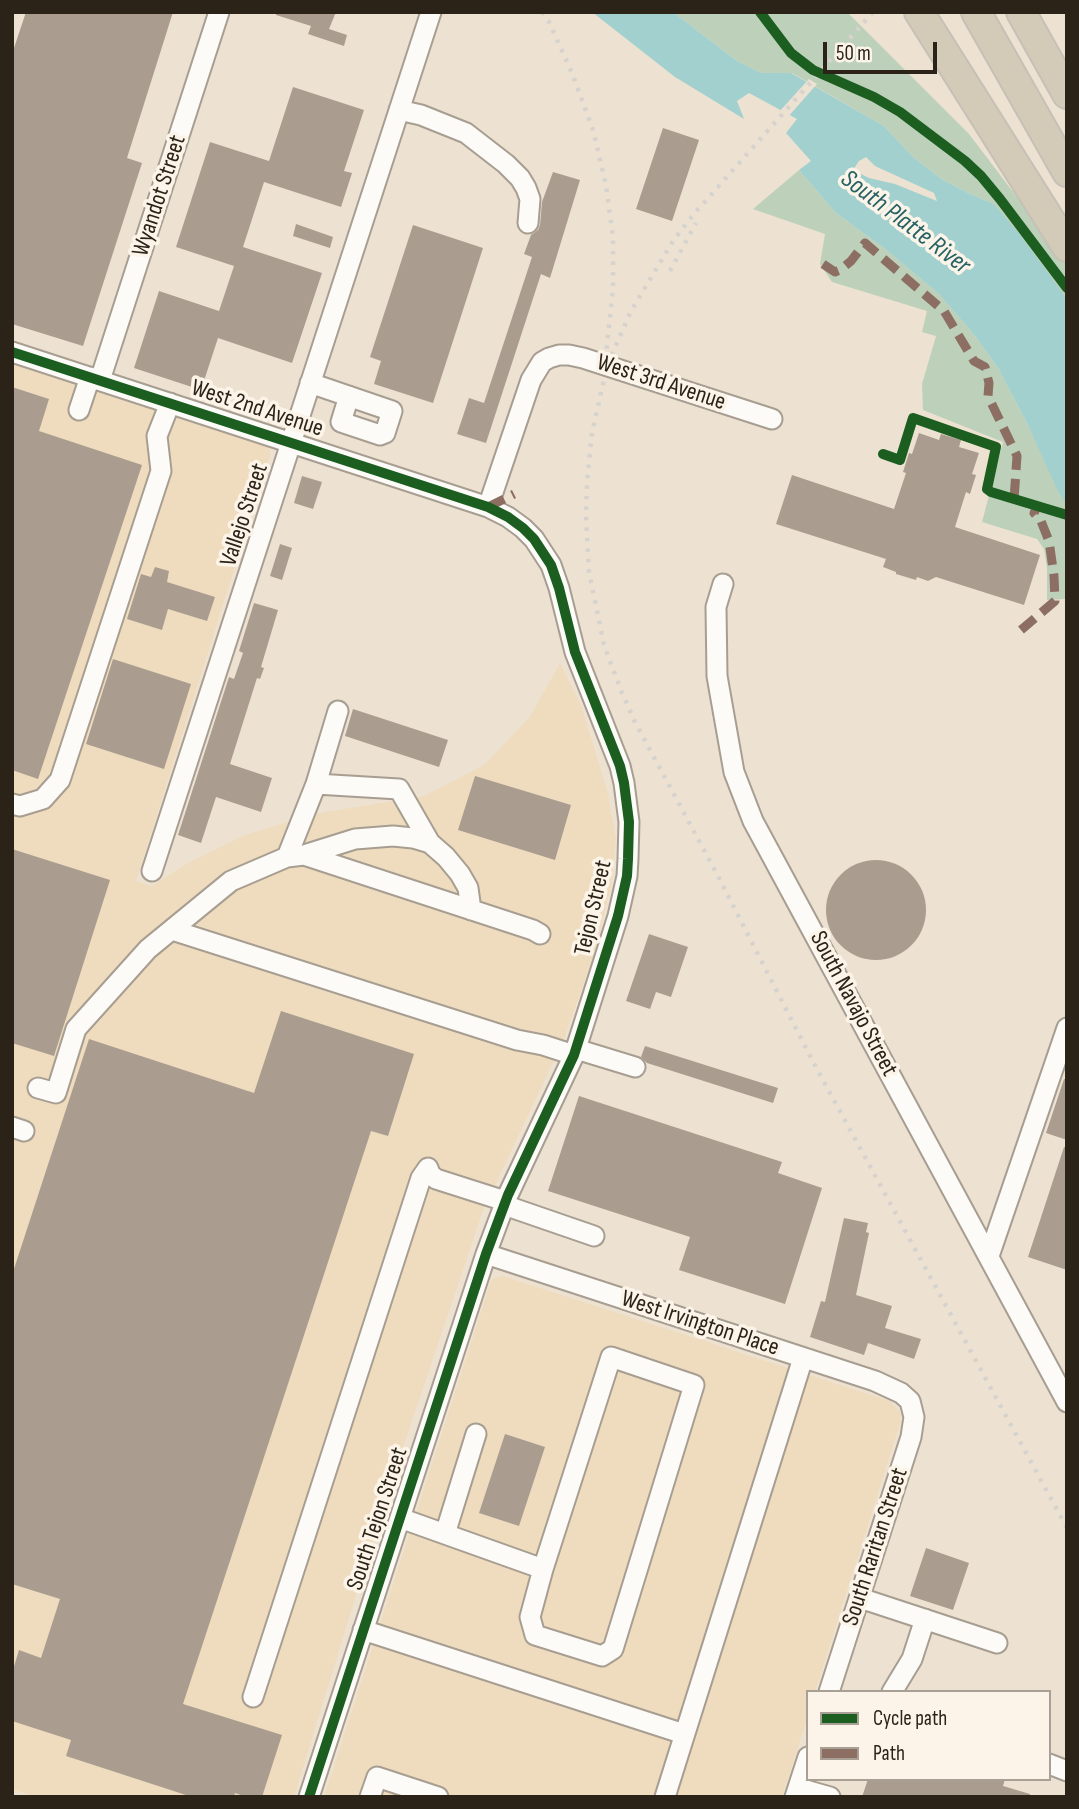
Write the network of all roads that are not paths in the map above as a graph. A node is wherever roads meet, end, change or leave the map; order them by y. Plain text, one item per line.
1 (219, 12) edge
2 (431, 12) edge
3 (976, 12) edge
4 (1021, 12) edge
5 (922, 17) edge
6 (1067, 94) edge
7 (399, 110) junction
8 (1067, 172) edge
9 (528, 223) dead end
10 (1067, 247) edge
11 (12, 352) edge
12 (95, 379) junction
13 (310, 383) junction
14 (349, 396) dead end
15 (170, 403) junction
16 (79, 410) dead end
17 (772, 419) dead end
18 (291, 442) junction
19 (488, 507) junction
20 (723, 584) dead end
21 (338, 711) dead end
22 (316, 784) junction
23 (12, 804) edge
24 (430, 843) junction
25 (296, 856) junction
26 (152, 871) dead end
27 (471, 909) junction
28 (172, 930) junction
29 (540, 934) dead end
30 (1067, 1028) edge
31 (575, 1052) junction
32 (635, 1067) dead end
33 (38, 1088) dead end
34 (505, 1203) junction
35 (594, 1236) dead end
36 (486, 1254) junction
37 (989, 1256) junction
38 (803, 1357) junction
39 (910, 1401) joint
40 (1067, 1402) edge
41 (476, 1434) dead end
42 (400, 1518) junction
43 (445, 1534) junction
44 (543, 1569) junction
45 (860, 1598) junction
46 (925, 1619) junction
47 (363, 1630) junction
48 (997, 1643) dead end
49 (830, 1690) edge
50 (893, 1690) edge
51 (253, 1697) dead end
52 (684, 1734) junction
53 (806, 1763) edge
54 (796, 1792) edge
55 (309, 1797) edge
56 (370, 1797) edge
57 (439, 1797) edge
58 (665, 1797) edge
59 (830, 1797) edge

1 - 12 street, Wyandot Street
2 - 7 street, Vallejo Street
3 - 8 highway
4 - 6 highway
5 - 10 highway
7 - 9 street
7 - 13 street, Vallejo Street
11 - 12 street, West 2nd Avenue
12 - 15 street, West 2nd Avenue
12 - 16 street, Wyandot Street
13 - 14 street
13 - 18 street, Vallejo Street
15 - 18 street, West 2nd Avenue
15 - 23 street
17 - 19 street, West 3rd Avenue
18 - 19 street, West 2nd Avenue
18 - 26 street, Vallejo Street
19 - 31 street, Tejon Street
20 - 37 street, South Navajo Street
21 - 22 street
22 - 24 street
22 - 25 street
24 - 25 street
24 - 27 street
25 - 27 street
25 - 28 street
27 - 29 street
28 - 31 street
28 - 33 street
30 - 37 street
31 - 32 street
31 - 34 street, Tejon Street
34 - 35 street
34 - 36 street, Tejon Street
34 - 51 street
36 - 38 street, West Irvington Place
36 - 42 street, South Tejon Street
37 - 40 street, South Navajo Street
38 - 39 street, West Irvington Place
38 - 52 street
39 - 45 street, South Raritan Street
41 - 43 street
42 - 43 street
42 - 47 street, South Tejon Street
43 - 44 street
44 - 44 street
45 - 46 street
45 - 49 street, South Raritan Street
46 - 48 street
46 - 50 street
47 - 52 street
47 - 55 street, South Tejon Street
52 - 58 street
53 - 54 street
54 - 59 street
56 - 57 street

